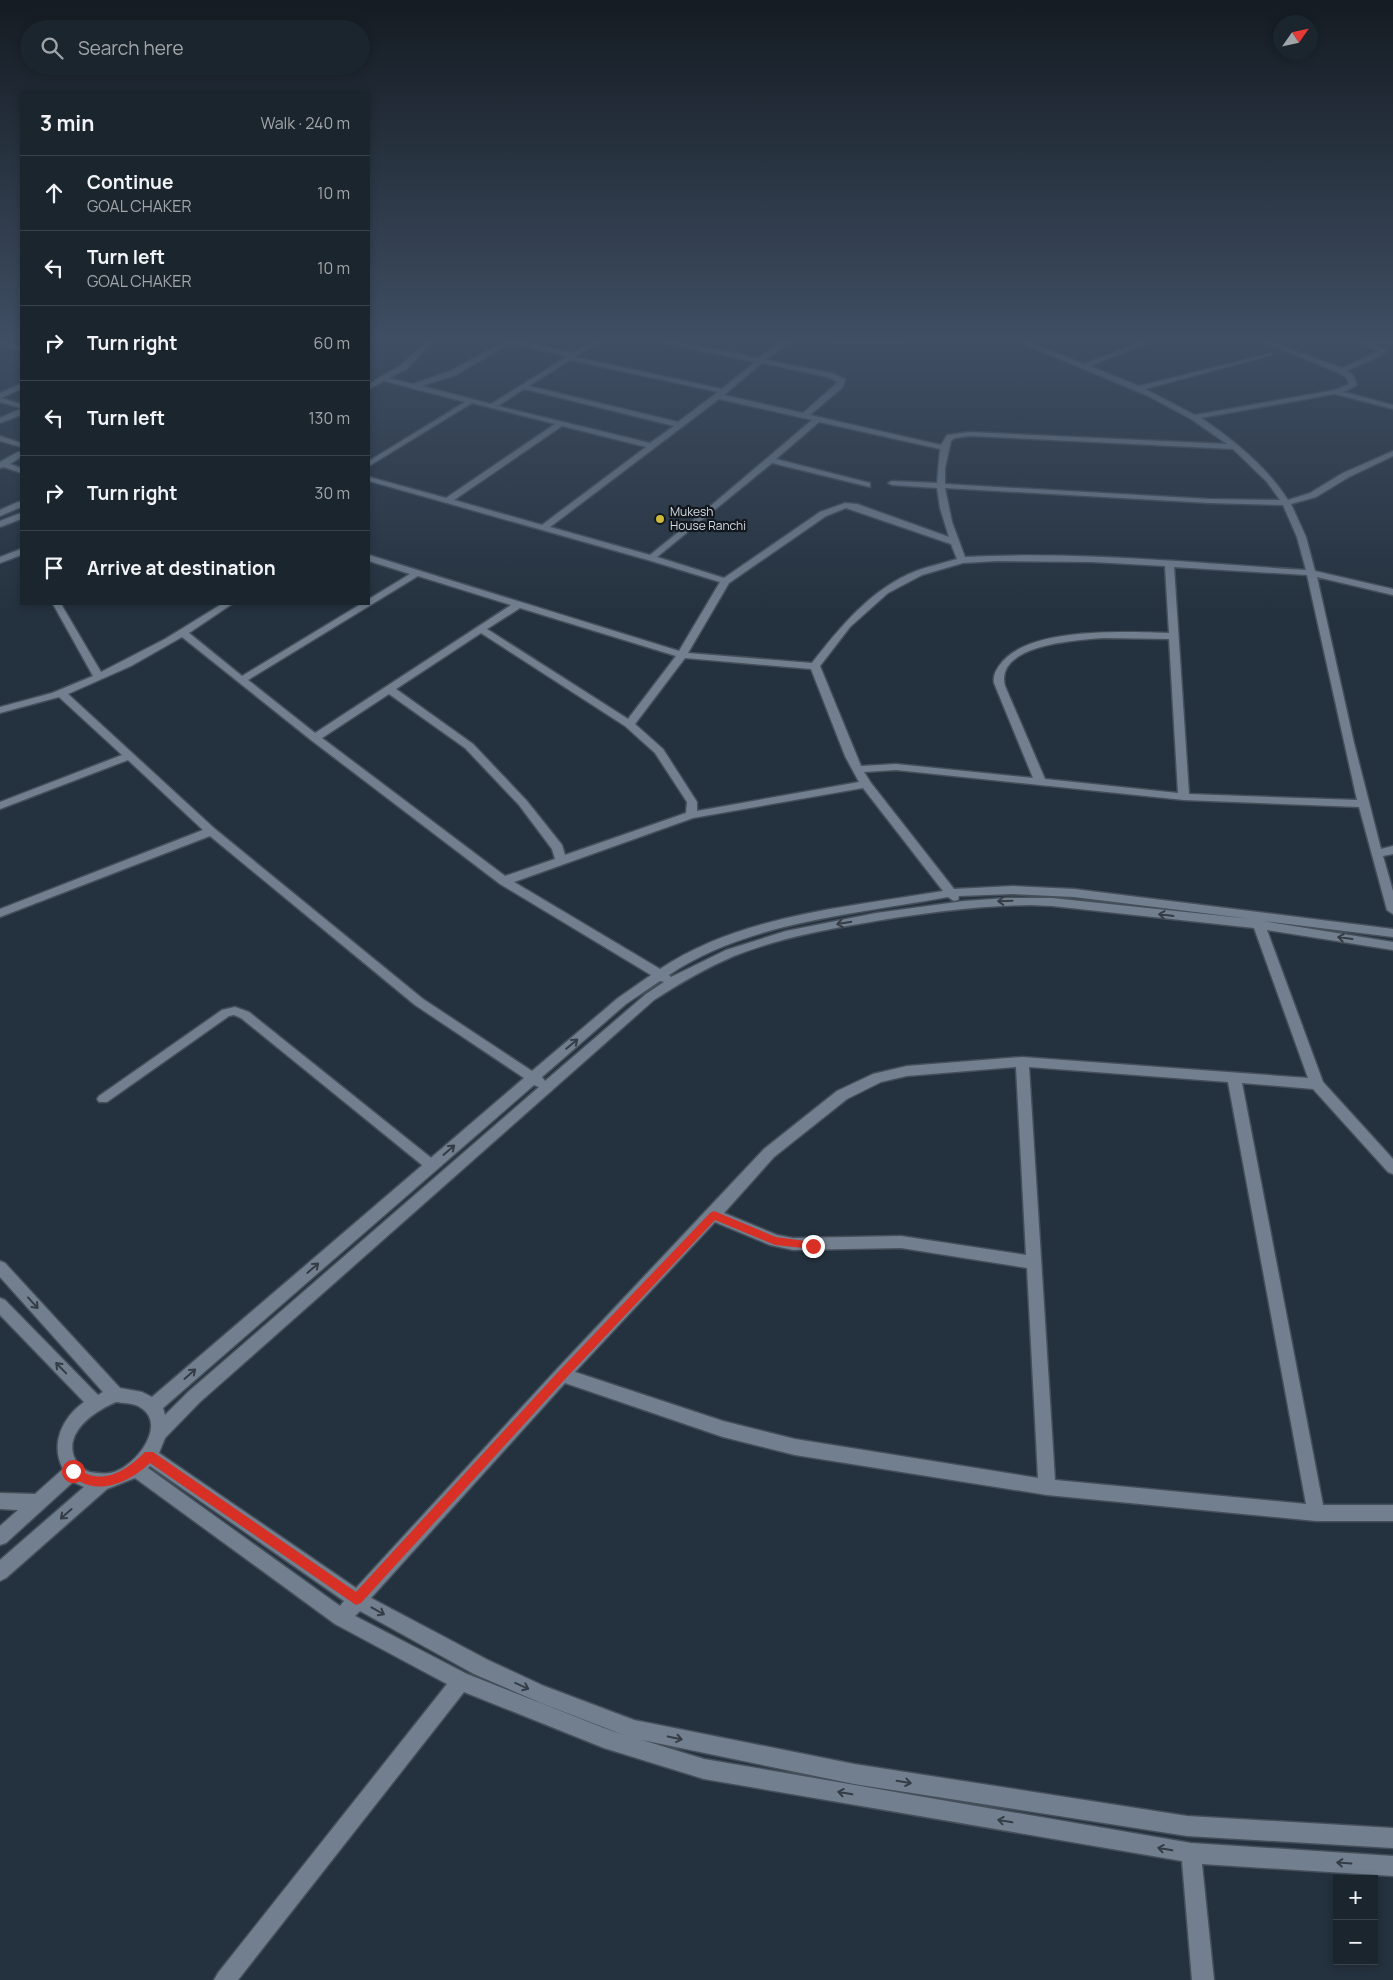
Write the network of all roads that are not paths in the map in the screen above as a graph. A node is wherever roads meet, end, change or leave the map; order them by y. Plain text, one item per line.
1 (422, 431) edge
2 (549, 431) edge
3 (591, 431) edge
4 (671, 431) edge
5 (804, 431) edge
6 (875, 431) edge
7 (1214, 431) edge
8 (0, 438) edge
9 (20, 445) edge
10 (652, 446) junction
11 (1234, 447) junction
12 (944, 448) junction
13 (1393, 453) edge
14 (20, 455) edge
15 (771, 460) junction
16 (370, 463) edge
17 (2, 465) edge
18 (20, 471) edge
19 (370, 479) edge
20 (892, 483) dead end
21 (867, 485) dead end
22 (940, 486) junction
23 (447, 501) junction
24 (1286, 503) junction
25 (20, 504) edge
26 (0, 512) edge
27 (20, 516) edge
28 (0, 524) edge
29 (544, 528) junction
30 (954, 542) junction
31 (20, 552) edge
32 (370, 558) edge
33 (651, 558) junction
34 (0, 560) edge
35 (962, 560) junction
36 (1169, 564) junction
37 (417, 573) junction
38 (1312, 573) junction
39 (725, 581) junction
40 (1393, 592) edge
41 (370, 602) edge
42 (519, 604) junction
43 (58, 605) edge
44 (222, 605) edge
45 (365, 605) edge
46 (481, 629) junction
47 (184, 634) junction
48 (1172, 636) junction
49 (682, 655) junction
50 (815, 666) junction
51 (99, 677) junction
52 (242, 680) junction
53 (390, 690) junction
54 (61, 693) junction
55 (0, 710) edge
56 (629, 724) junction
57 (315, 738) junction
58 (129, 756) junction
59 (858, 769) junction
60 (1040, 781) junction
61 (866, 784) junction
62 (1184, 796) junction
63 (1363, 804) junction
64 (0, 806) edge
65 (691, 815) junction
66 (211, 831) junction
67 (1393, 850) edge
68 (1378, 853) junction
69 (561, 861) junction
70 (504, 881) junction
71 (954, 898) junction
72 (1393, 910) edge
73 (0, 913) edge
74 (1258, 920) junction
75 (1393, 933) edge
76 (1393, 946) edge
77 (665, 978) junction
78 (1022, 1062) junction
79 (532, 1078) junction
80 (1234, 1078) junction
81 (1317, 1084) junction
82 (547, 1087) junction
83 (103, 1099) dead end
84 (431, 1165) junction
85 (1393, 1168) edge
86 (714, 1215) junction
87 (1034, 1263) junction
88 (0, 1267) edge
89 (0, 1305) edge
90 (562, 1375) junction
91 (116, 1395) junction
92 (95, 1403) junction
93 (153, 1406) junction
94 (160, 1432) junction
95 (143, 1462) junction
96 (73, 1471) junction
97 (103, 1481) junction
98 (1047, 1487) junction
99 (0, 1501) edge
100 (39, 1502) junction
101 (1316, 1513) junction
102 (1393, 1513) edge
103 (0, 1537) edge
104 (0, 1572) edge
105 (356, 1599) junction
106 (341, 1618) junction
107 (461, 1681) junction
108 (1393, 1838) edge
109 (1192, 1853) junction
110 (1393, 1866) edge
111 (225, 1980) edge
112 (1203, 1980) edge

1 - 16 street
2 - 23 street
3 - 10 street
4 - 10 street
5 - 15 street
6 - 12 street
7 - 11 street
8 - 9 street
10 - 29 street
11 - 12 street
11 - 24 street
12 - 22 street
13 - 24 street
14 - 17 street
15 - 21 street
15 - 33 street
17 - 18 street
19 - 23 street
20 - 22 street
22 - 24 street
22 - 30 street
23 - 29 street
24 - 38 street
25 - 26 street
27 - 28 street
29 - 33 street
30 - 35 street
30 - 39 street
31 - 34 street
32 - 37 street
33 - 39 street
35 - 36 street
35 - 50 street
36 - 38 street
36 - 48 street
37 - 41 street
37 - 42 street
38 - 40 street
38 - 63 street
39 - 49 street
42 - 46 street
42 - 49 street
43 - 51 street
44 - 47 street
45 - 52 street
46 - 53 street
46 - 56 street
47 - 51 street
47 - 52 street
48 - 60 street
48 - 62 street
49 - 50 street
49 - 56 street
50 - 59 street
51 - 54 street
52 - 57 street
53 - 57 street
53 - 69 street
54 - 55 street
54 - 58 street
56 - 65 street
57 - 70 street
58 - 64 street
58 - 66 street
59 - 60 street
59 - 61 street
60 - 62 street
61 - 65 street
61 - 71 street
62 - 63 street
63 - 68 street
65 - 69 street
66 - 73 street
66 - 79 street
67 - 68 street
68 - 72 street
69 - 70 street
70 - 77 street
71 - 74 street
71 - 77 street
74 - 75 street
76 -> 74 street
74 - 81 street
79 -> 77 street
77 - 82 street
78 - 80 street
78 - 86 street
78 - 87 street
79 - 82 street
84 -> 79 street
80 - 81 street
80 - 101 street
81 - 85 street
82 - 94 street
83 - 84 lane
93 -> 84 street
86 - 87 street
86 - 90 street
87 - 98 street
88 -> 91 street
92 -> 89 street
90 - 98 street
90 - 105 street
91 - 92 street
91 - 93 street
92 - 96 street
93 - 94 street
94 - 95 street
95 - 97 street
95 - 105 street
95 - 106 street
96 - 97 street
96 - 100 street
97 -> 104 street
98 - 101 street
99 - 100 street
100 - 103 street
101 - 102 street
105 - 106 street
105 -> 108 street
106 - 107 street
109 -> 107 street
107 - 111 street
110 -> 109 street
109 - 112 street

